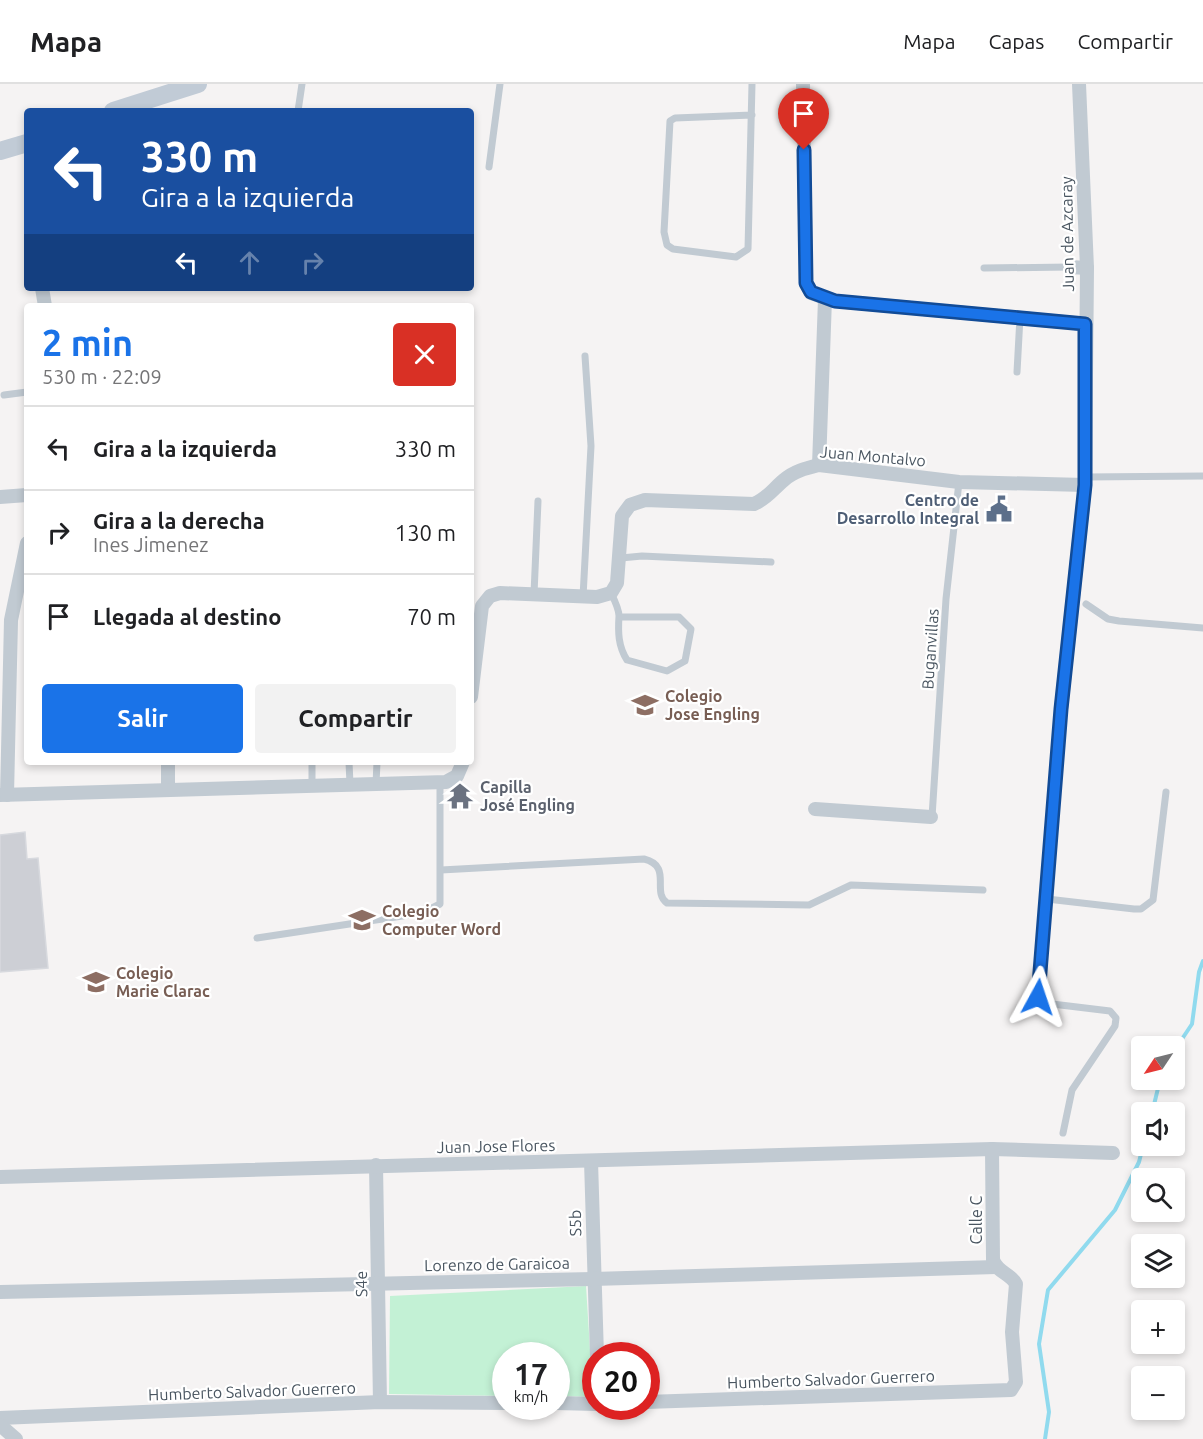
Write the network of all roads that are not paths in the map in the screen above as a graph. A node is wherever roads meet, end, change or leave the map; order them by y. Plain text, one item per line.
1 (198, 84) edge
2 (302, 84) edge
3 (500, 84) edge
4 (752, 84) edge
5 (802, 84) edge
6 (1079, 84) edge
7 (122, 108) edge
8 (298, 108) edge
9 (752, 115) junction
10 (24, 144) edge
11 (0, 152) edge
12 (489, 167) dead end
13 (1070, 267) joint
14 (984, 268) dead end
15 (1087, 268) junction
16 (825, 299) junction
17 (1020, 317) junction
18 (1085, 324) junction
19 (585, 356) dead end
20 (1017, 372) dead end
21 (24, 392) edge
22 (4, 395) dead end
23 (819, 465) junction
24 (1203, 476) edge
25 (1085, 481) junction
26 (959, 482) junction
27 (24, 495) edge
28 (0, 497) edge
29 (538, 501) dead end
30 (24, 554) edge
31 (621, 558) junction
32 (771, 562) dead end
33 (611, 592) junction
34 (534, 594) junction
35 (583, 597) junction
36 (1080, 601) junction
37 (619, 617) junction
38 (6, 622) edge
39 (1203, 628) edge
40 (474, 671) edge
41 (1061, 709) joint
42 (168, 765) edge
43 (312, 765) edge
44 (349, 765) edge
45 (377, 765) edge
46 (462, 765) edge
47 (440, 782) junction
48 (350, 784) junction
49 (376, 784) junction
50 (312, 786) junction
51 (168, 790) junction
52 (1166, 792) dead end
53 (4, 795) edge
54 (815, 809) dead end
55 (931, 817) joint
56 (441, 870) junction
57 (983, 890) dead end
58 (1047, 899) junction
59 (256, 938) dead end
60 (1062, 1133) dead end
61 (992, 1149) junction
62 (1113, 1153) dead end
63 (591, 1161) junction
64 (376, 1165) junction
65 (0, 1177) edge
66 (996, 1267) junction
67 (593, 1279) junction
68 (377, 1283) junction
69 (0, 1292) edge
70 (596, 1342) edge
71 (1015, 1386) joint
72 (380, 1402) junction
73 (660, 1402) edge
74 (492, 1403) edge
75 (0, 1418) edge
76 (0, 1425) edge
77 (16, 1439) edge

1 - 7 street
2 - 8 lane
3 - 12 lane
4 - 9 lane
5 - 16 street
6 - 15 street, Juan de Azcaray
9 - 9 lane
10 - 11 street
13 - 14 lane
13 - 15 street
15 - 18 street, Juan de Azcaray
16 - 17 street
16 - 23 street
17 - 18 street
17 - 20 lane
18 - 25 street, Juan de Azcaray
19 - 35 lane
21 - 22 lane
23 - 26 street, Juan Montalvo
23 - 31 street, Juan Montalvo
24 - 25 lane
25 - 26 street, Juan Montalvo
25 - 36 street, Juan de Azcaray
26 - 55 lane, Buganvillas
27 - 28 street
29 - 34 lane
30 - 38 street
31 - 32 lane
31 - 33 street, Juan Montalvo
33 - 35 street
33 - 37 lane
34 - 35 street
34 - 40 street
36 - 39 lane
36 - 41 street, Juan de Azcaray
37 - 37 lane
38 - 53 street
41 - 58 lane, Juan de Azcaray
42 - 51 street
43 - 50 lane
44 - 48 lane
45 - 49 lane
46 - 47 street
47 - 49 street
47 - 56 lane
48 - 49 street
48 - 50 street
50 - 51 street
51 - 53 street
52 - 58 lane
54 - 55 street
56 - 57 lane
56 - 59 lane
58 - 60 lane, Juan de Azcaray
61 - 62 street, Juan Jose Flores
61 - 63 street, Juan Jose Flores
61 - 66 street, Calle C
63 - 64 street, Juan Jose Flores
63 - 67 street, S5b
64 - 65 street, Juan Jose Flores
64 - 68 street, S4e
66 - 67 street, Lorenzo de Garaicoa
66 - 71 street, Calle C
67 - 68 street, Lorenzo de Garaicoa
67 - 70 street, S5b
68 - 69 street, Lorenzo de Garaicoa
68 - 72 street, S4e
71 - 73 street, Humberto Salvador Guerrero
72 - 74 street, Humberto Salvador Guerrero
72 - 75 street, Humberto Salvador Guerrero
76 - 77 street

